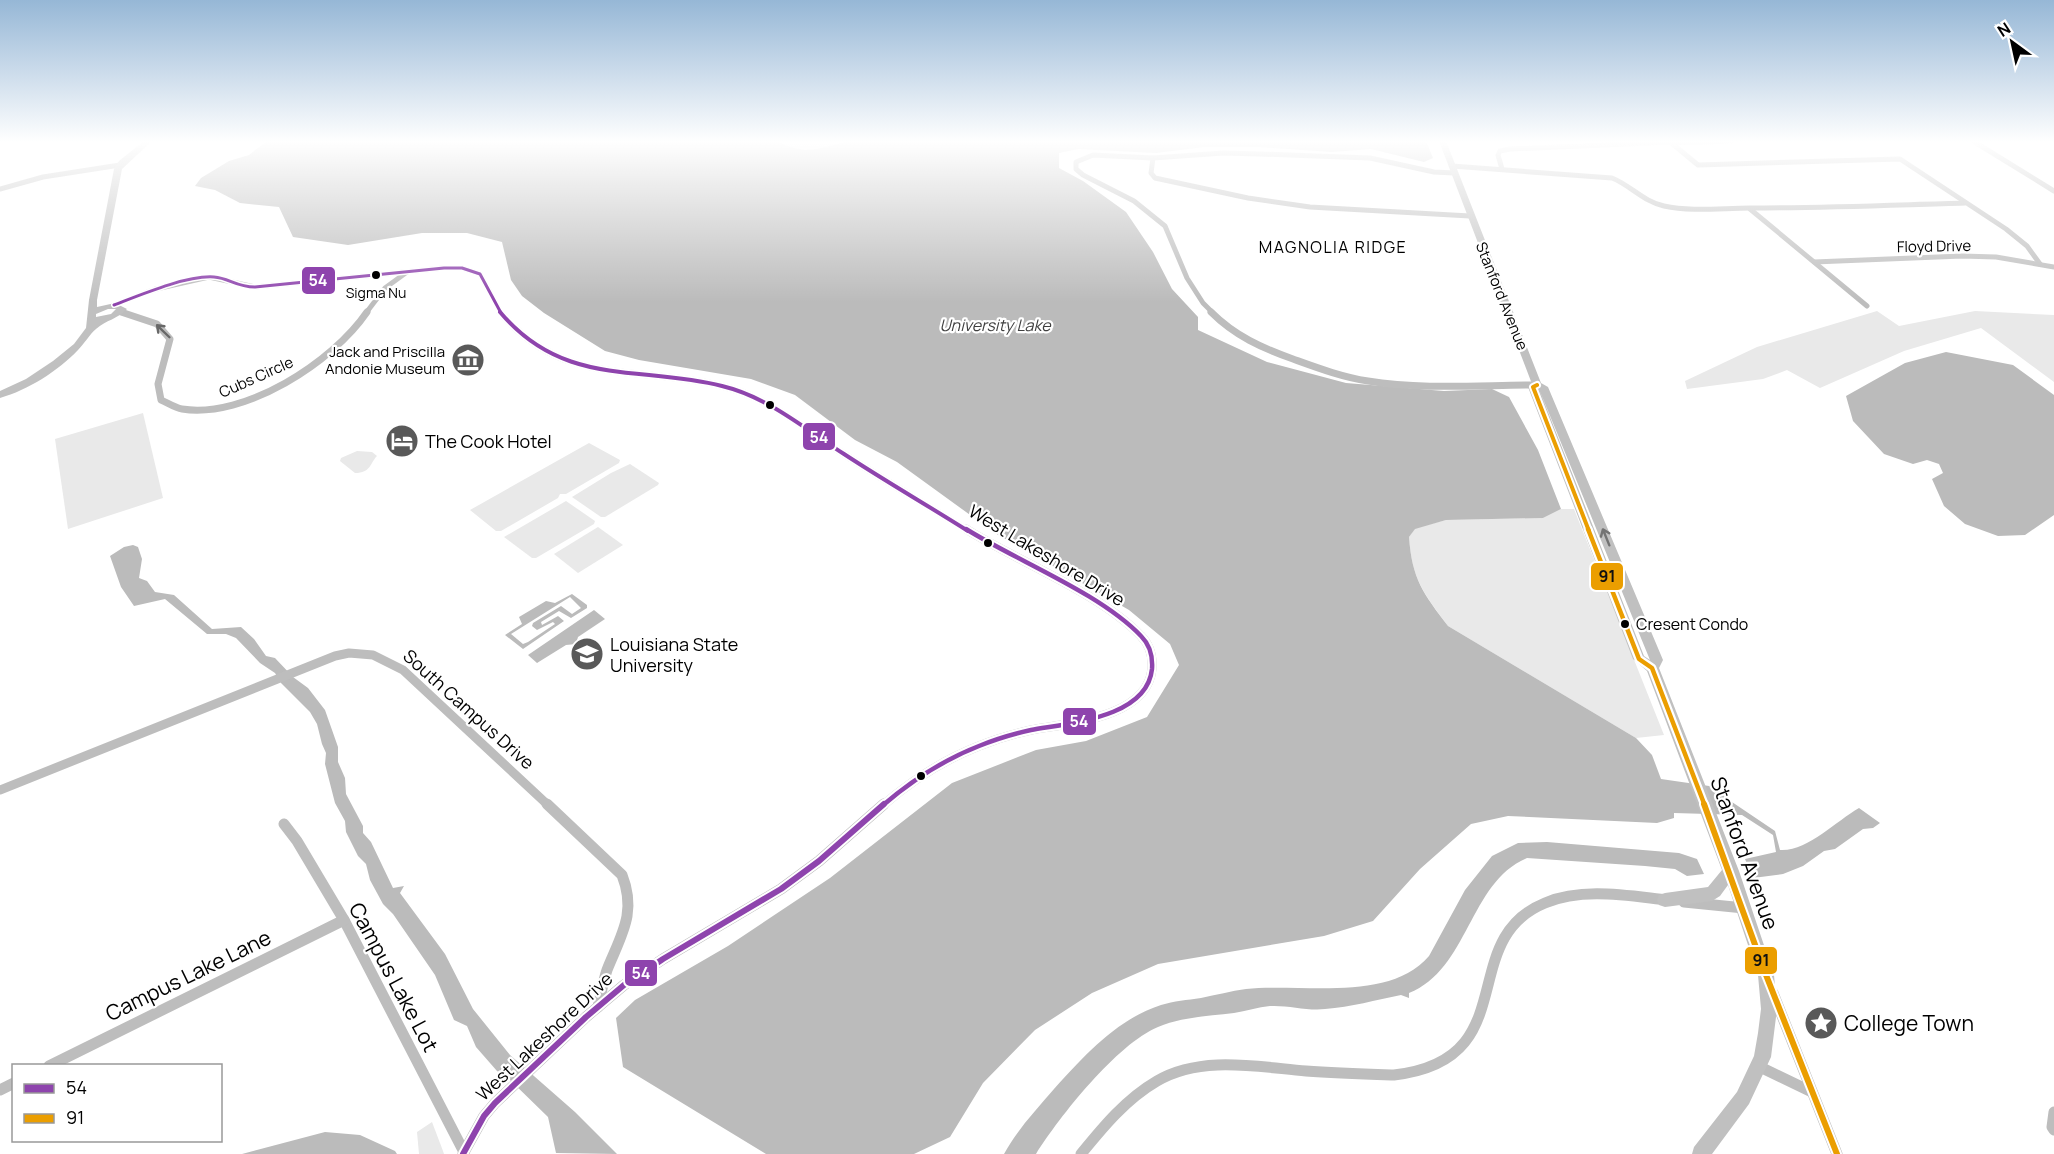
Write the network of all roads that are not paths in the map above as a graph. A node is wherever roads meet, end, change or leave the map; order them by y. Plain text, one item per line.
1 (114, 195) edge
2 (1123, 195) edge
3 (1233, 195) edge
4 (1462, 195) edge
5 (1641, 195) edge
6 (1953, 195) edge
7 (1965, 203) junction
8 (1749, 208) junction
9 (1470, 216) junction
10 (1814, 262) junction
11 (2040, 264) junction
12 (2054, 267) edge
13 (407, 272) junction
14 (95, 295) junction
15 (1867, 306) dead end
16 (117, 308) junction
17 (91, 319) junction
18 (1537, 385) junction
19 (0, 395) edge
20 (0, 790) edge
21 (284, 824) dead end
22 (1731, 871) junction
23 (1665, 900) junction
24 (1744, 908) junction
25 (344, 920) junction
26 (1766, 975) junction
27 (598, 1007) junction
28 (557, 1046) joint
29 (51, 1064) edge
30 (1758, 1066) junction
31 (1812, 1092) junction
32 (495, 1103) joint
33 (2054, 1112) edge
34 (2054, 1130) edge
35 (463, 1153) edge
36 (1081, 1154) edge
37 (1701, 1154) edge
38 (1837, 1154) edge

1 - 14 street
2 - 18 street
3 - 9 street
4 - 9 street, Stanford Avenue
5 - 8 street
6 - 7 street
7 - 8 street
7 - 11 street
8 - 10 street
9 - 18 street, Stanford Avenue
10 - 11 street, Floyd Drive
10 - 15 street
11 - 12 street, Floyd Drive
13 - 16 street, West Lakeshore Drive
13 -> 16 street, Cubs Circle
13 - 27 street, West Lakeshore Drive
14 - 16 street
14 - 17 street
16 - 17 street
16 - 17 street
17 - 19 street
18 - 22 street, Stanford Avenue
20 - 27 street, South Campus Drive
21 - 25 street, Campus Lake Lot
22 - 23 street
22 - 24 street, Stanford Avenue
23 - 24 street
23 - 36 street
24 - 26 street, Stanford Avenue
25 - 29 street, Campus Lake Lane
25 - 35 street, Campus Lake Lot
26 - 30 street
26 - 31 street, Stanford Avenue
27 - 28 street, West Lakeshore Drive
28 - 32 street, West Lakeshore Drive
30 - 31 street
30 - 37 street
31 - 38 street, Stanford Avenue
32 - 35 street, West Lakeshore Drive
33 - 34 street

